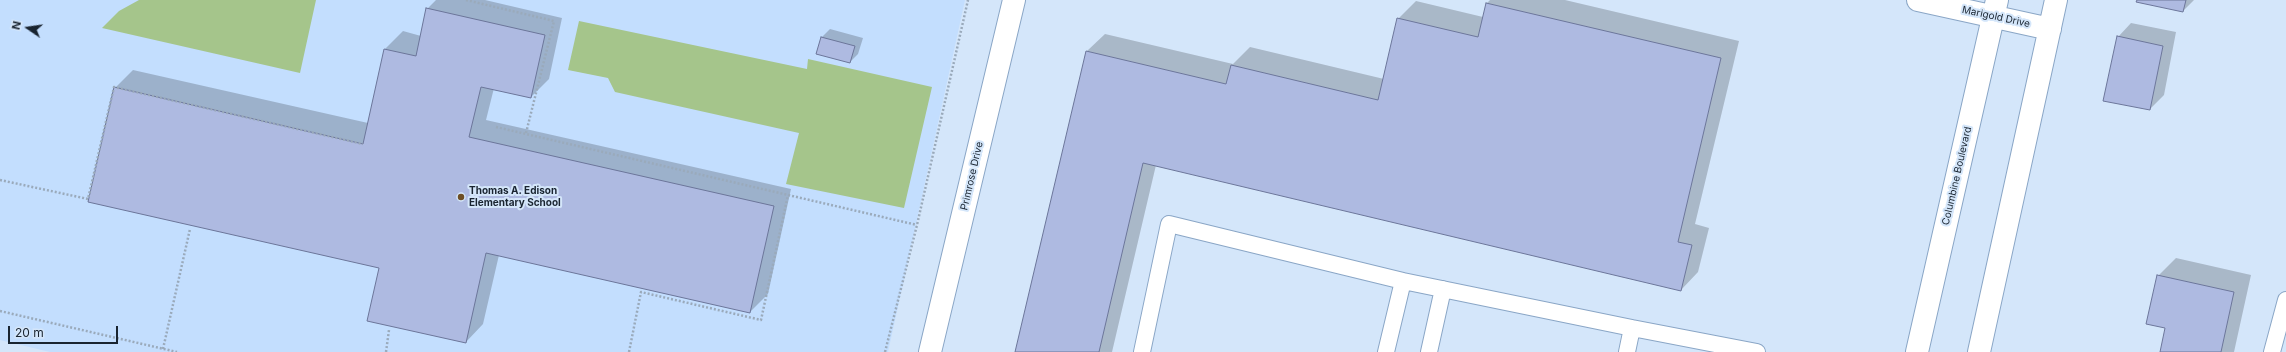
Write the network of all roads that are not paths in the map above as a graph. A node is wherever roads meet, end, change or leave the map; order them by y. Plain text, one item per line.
1 (1014, 0) edge
2 (1918, 0) edge
3 (2056, 0) edge
4 (1995, 9) edge
5 (2050, 29) junction
6 (1402, 281) junction
7 (1443, 289) junction
8 (2286, 300) edge
9 (1632, 328) junction
10 (930, 352) edge
11 (1142, 352) edge
12 (1386, 352) edge
13 (1429, 352) edge
14 (1627, 352) edge
15 (1757, 352) edge
16 (1917, 352) edge
17 (1979, 352) edge
18 (2272, 352) edge

1 - 10 street, Primrose Drive
2 - 4 street, Marigold Drive
3 - 5 street
4 - 5 street, Marigold Drive
4 - 16 street, Columbine Boulevard
5 - 17 street
6 - 7 lane
6 - 11 lane
6 - 12 lane
7 - 9 lane
7 - 13 lane
8 - 18 lane
9 - 14 lane
9 - 15 lane

